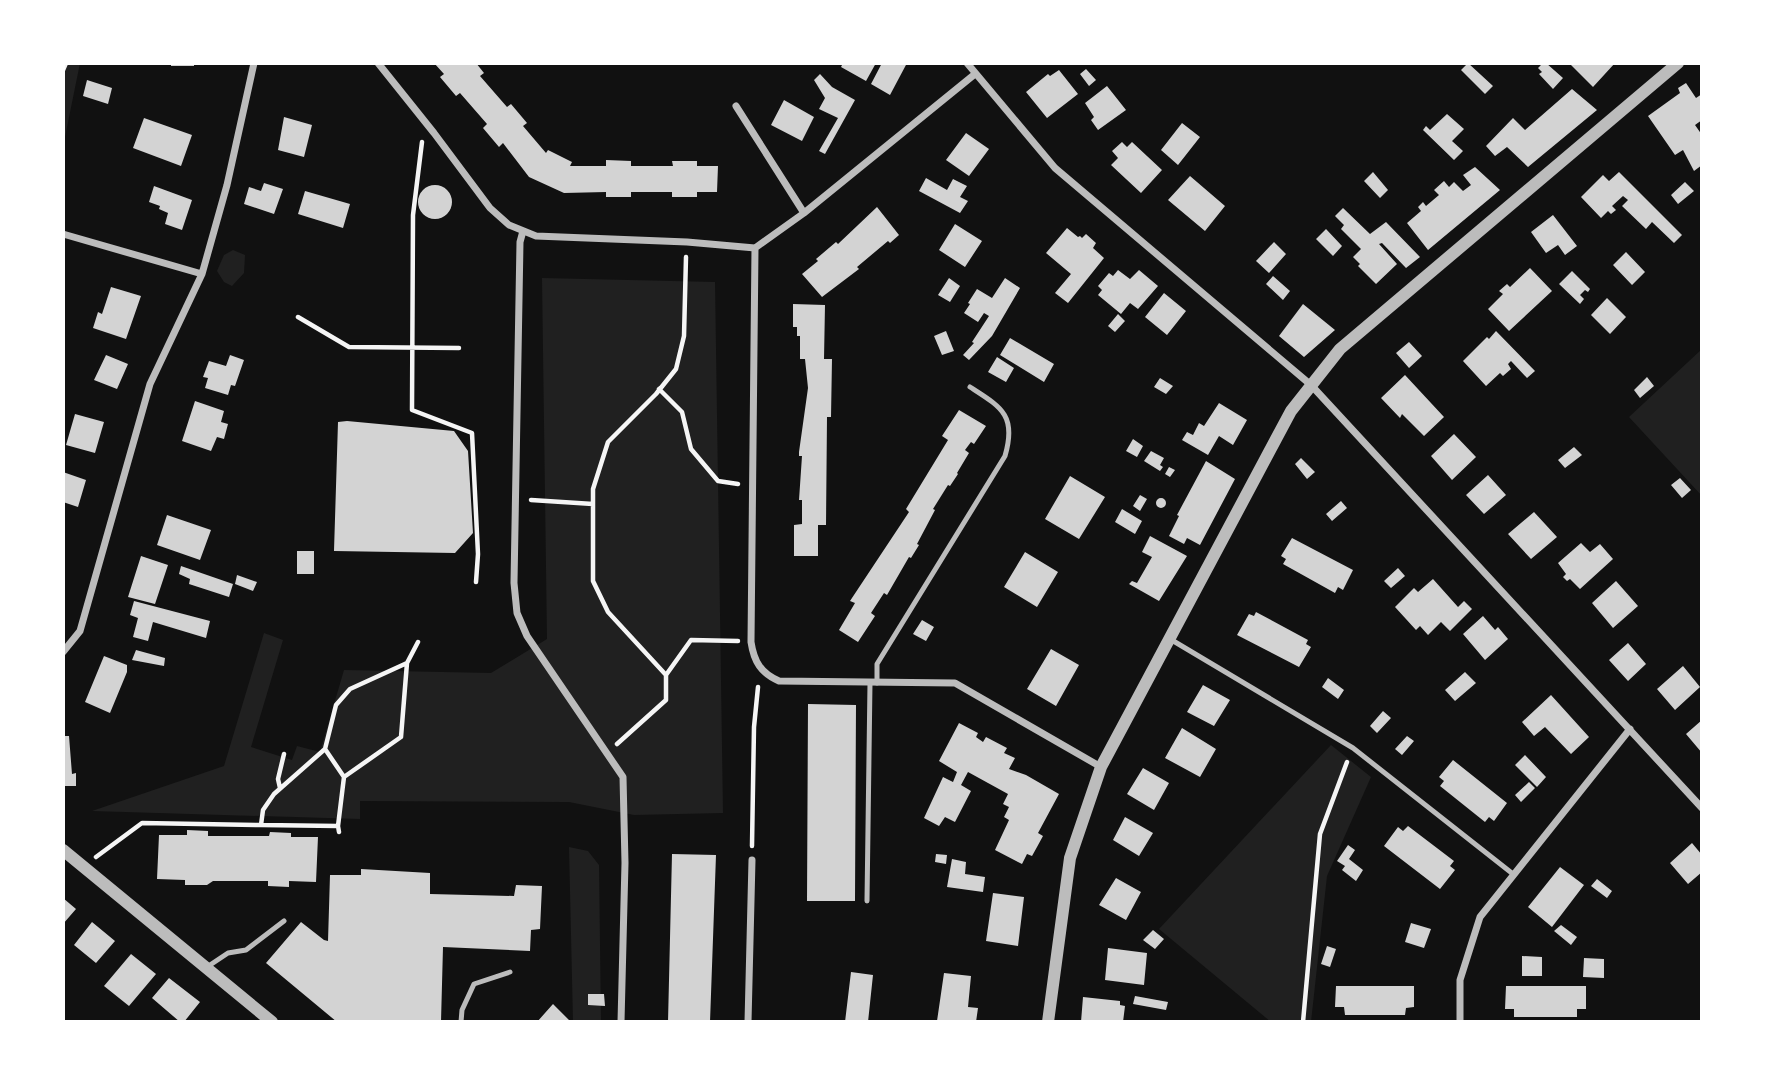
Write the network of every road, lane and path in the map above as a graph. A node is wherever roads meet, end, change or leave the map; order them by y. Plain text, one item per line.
1 (66, 63) edge
2 (254, 63) edge
3 (378, 63) edge
4 (967, 63) edge
5 (1678, 63) edge
6 (63, 71) edge
7 (975, 74) junction
8 (736, 106) dead end
9 (425, 121) junction
10 (804, 213) junction
11 (523, 231) junction
12 (63, 234) edge
13 (687, 242) junction
14 (755, 248) junction
15 (202, 274) junction
16 (298, 317) dead end
17 (412, 348) junction
18 (458, 348) dead end
19 (1311, 385) junction
20 (970, 387) dead end
21 (659, 389) junction
22 (753, 486) junction
23 (516, 499) junction
24 (593, 504) junction
25 (476, 582) dead end
26 (1169, 638) junction
27 (418, 642) dead end
28 (751, 642) junction
29 (63, 652) edge
30 (407, 663) junction
31 (760, 669) junction
32 (666, 675) junction
33 (874, 683) junction
34 (1630, 729) junction
35 (1353, 748) junction
36 (326, 749) junction
37 (607, 753) junction
38 (284, 754) dead end
39 (1101, 766) junction
40 (344, 776) junction
41 (280, 789) junction
42 (1702, 808) edge
43 (261, 825) junction
44 (338, 826) junction
45 (339, 832) dead end
46 (63, 850) edge
47 (752, 860) joint
48 (84, 865) junction
49 (1513, 874) junction
50 (867, 901) dead end
51 (284, 921) dead end
52 (206, 968) junction
53 (510, 972) dead end
54 (272, 1022) edge
55 (461, 1022) edge
56 (621, 1022) edge
57 (748, 1022) edge
58 (1048, 1022) edge
59 (1303, 1022) edge
60 (1460, 1022) edge

1 - 6 path
2 - 15 street
3 - 9 street
4 - 7 street
5 - 19 street
7 - 10 street
7 - 19 street
8 - 10 street
9 - 11 street
9 - 17 path
10 - 14 street
11 - 13 street
11 - 23 street
12 - 15 street
13 - 14 street
13 - 21 path
14 - 22 street
15 - 29 street
16 - 17 path
17 - 18 path
17 - 25 path
19 - 26 street
19 - 34 street
20 - 33 lane
21 - 22 path
21 - 24 path
22 - 28 street
23 - 24 path
23 - 37 street
24 - 32 path
26 - 35 lane
26 - 39 street
27 - 30 path
28 - 31 street
28 - 32 path
30 - 36 path
30 - 40 path
31 - 33 street
31 - 47 path
32 - 37 path
33 - 39 street
33 - 50 lane
34 - 42 street
34 - 49 street
35 - 49 lane
35 - 59 path
36 - 40 path
36 - 41 path
37 - 56 street
38 - 41 path
39 - 58 street
40 - 44 path
41 - 43 path
43 - 44 path
43 - 48 path
44 - 45 path
46 - 48 street
47 - 57 street
48 - 52 street
49 - 60 street
51 - 52 lane
52 - 54 street
53 - 55 lane

